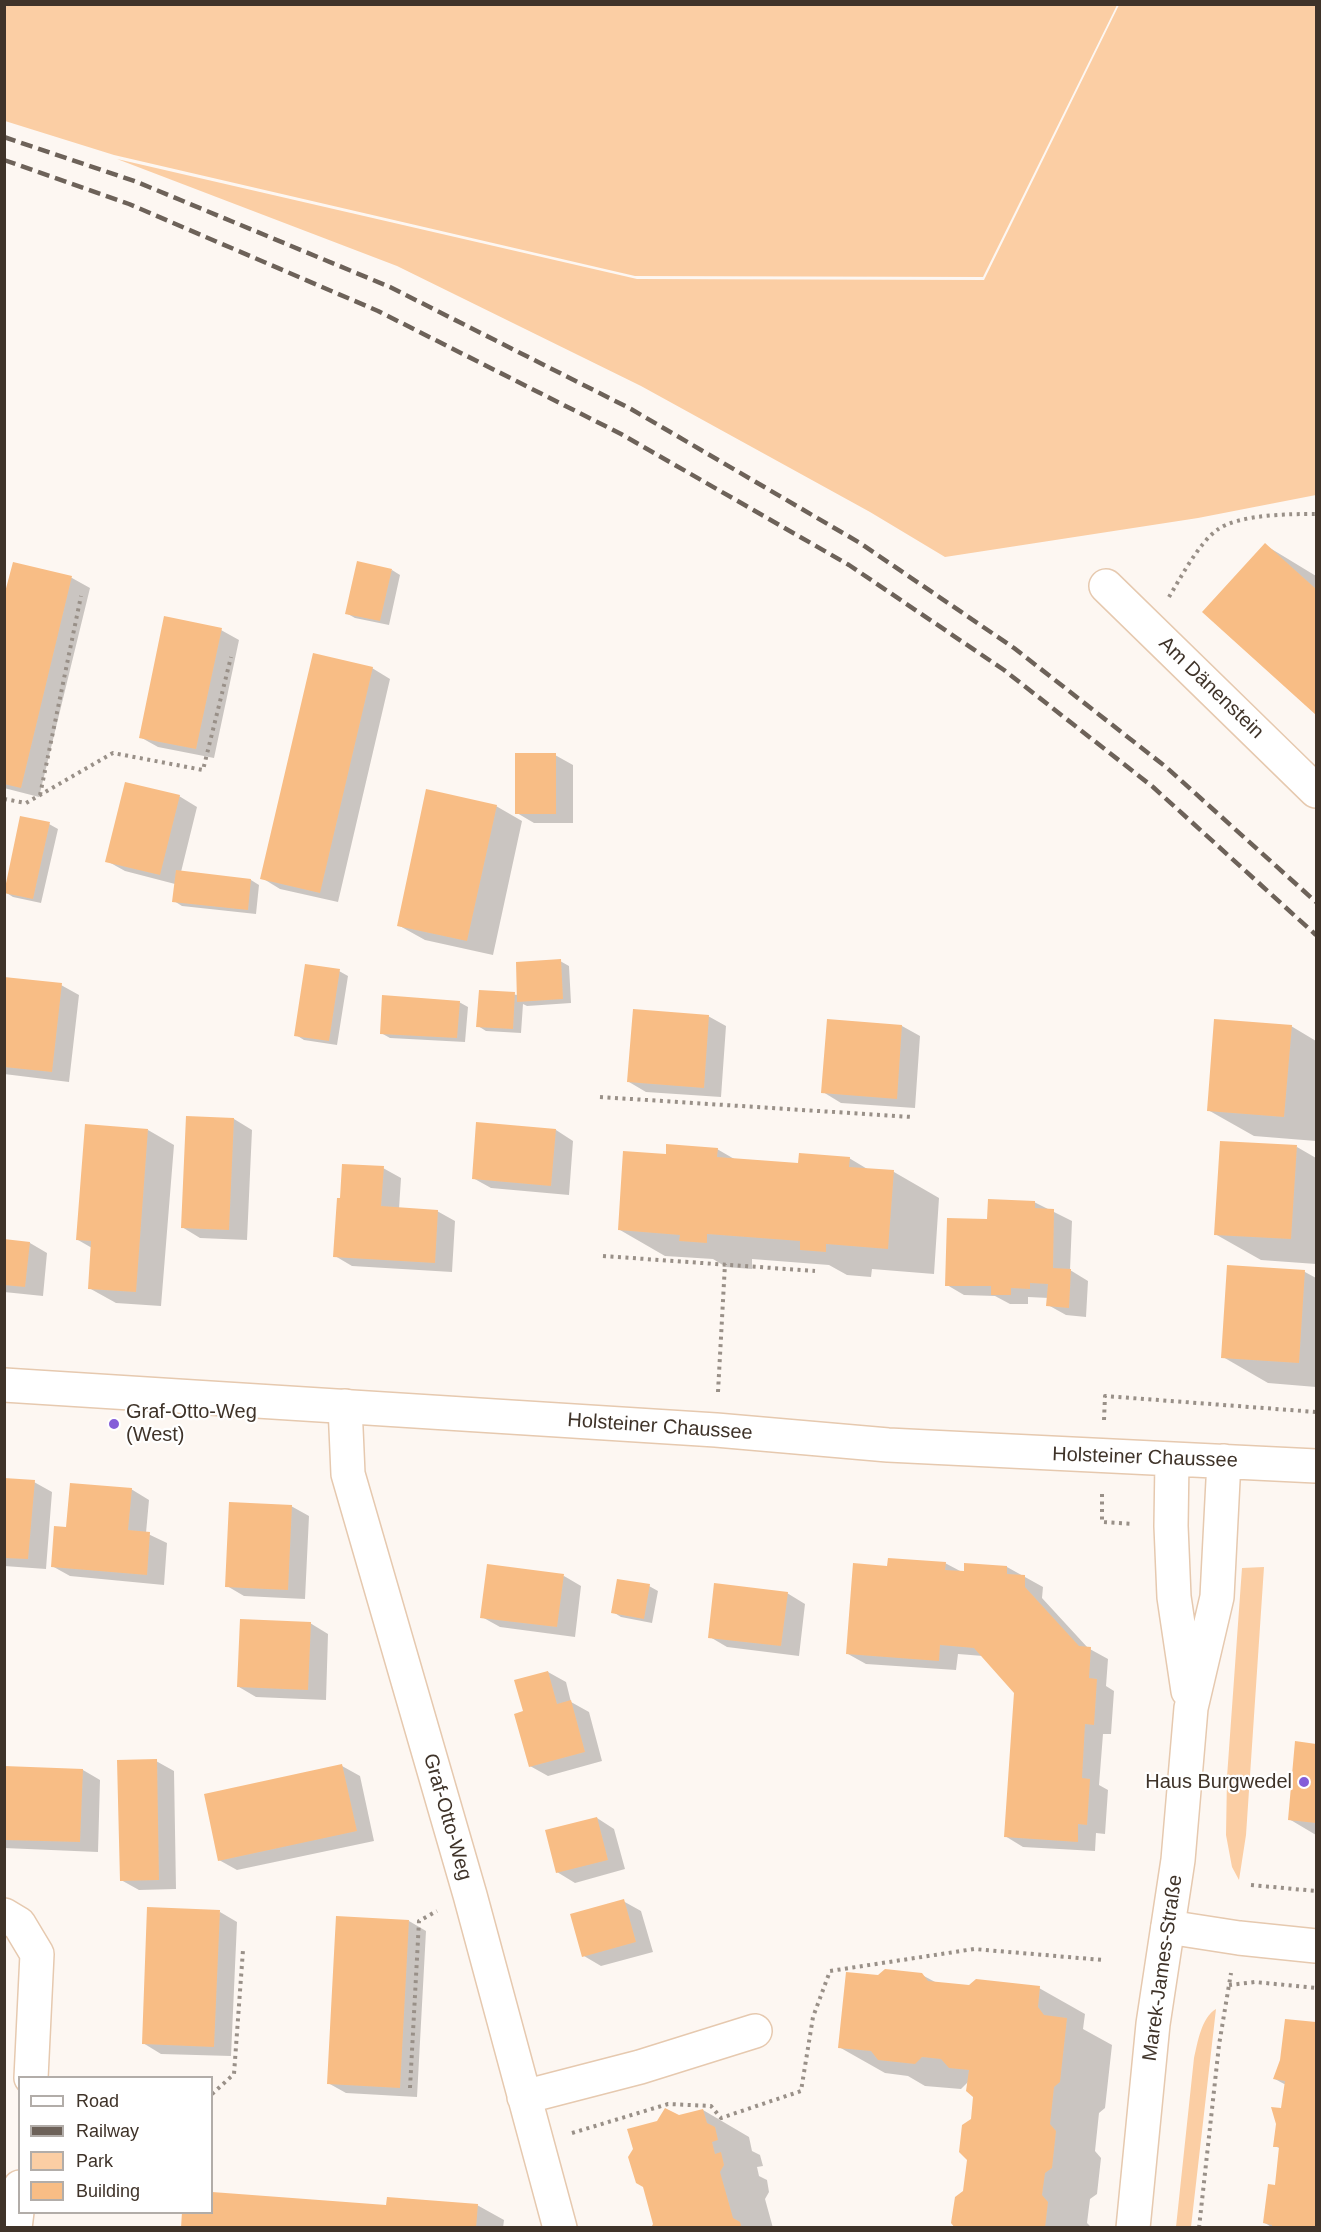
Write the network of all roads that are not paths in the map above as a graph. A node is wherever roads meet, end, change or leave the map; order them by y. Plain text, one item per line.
1 (1106, 586) dead end
2 (1317, 791) edge
3 (4, 1385) edge
4 (345, 1406) junction
5 (1172, 1460) junction
6 (1224, 1461) junction
7 (1317, 1466) edge
8 (1191, 1708) junction
9 (4, 1915) edge
10 (1168, 1927) junction
11 (1317, 1946) edge
12 (755, 2031) dead end
13 (30, 2076) edge
14 (524, 2097) junction
15 (18, 2203) edge
16 (15, 2228) edge
17 (560, 2228) edge
18 (1133, 2228) edge

1 - 2 main road, Am Dänenstein
3 - 4 main road, Holsteiner Chaussee
4 - 5 main road, Holsteiner Chaussee
4 - 14 main road, Graf-Otto-Weg
5 - 6 main road, Holsteiner Chaussee
5 - 8 main road, Marek-James-Straße
6 - 7 main road, Holsteiner Chaussee
6 - 8 main road, Marek-James-Straße
8 - 10 main road, Marek-James-Straße
9 - 13 main road
10 - 11 main road
10 - 18 main road, Marek-James-Straße
12 - 14 main road
14 - 17 main road, Graf-Otto-Weg
15 - 16 main road

